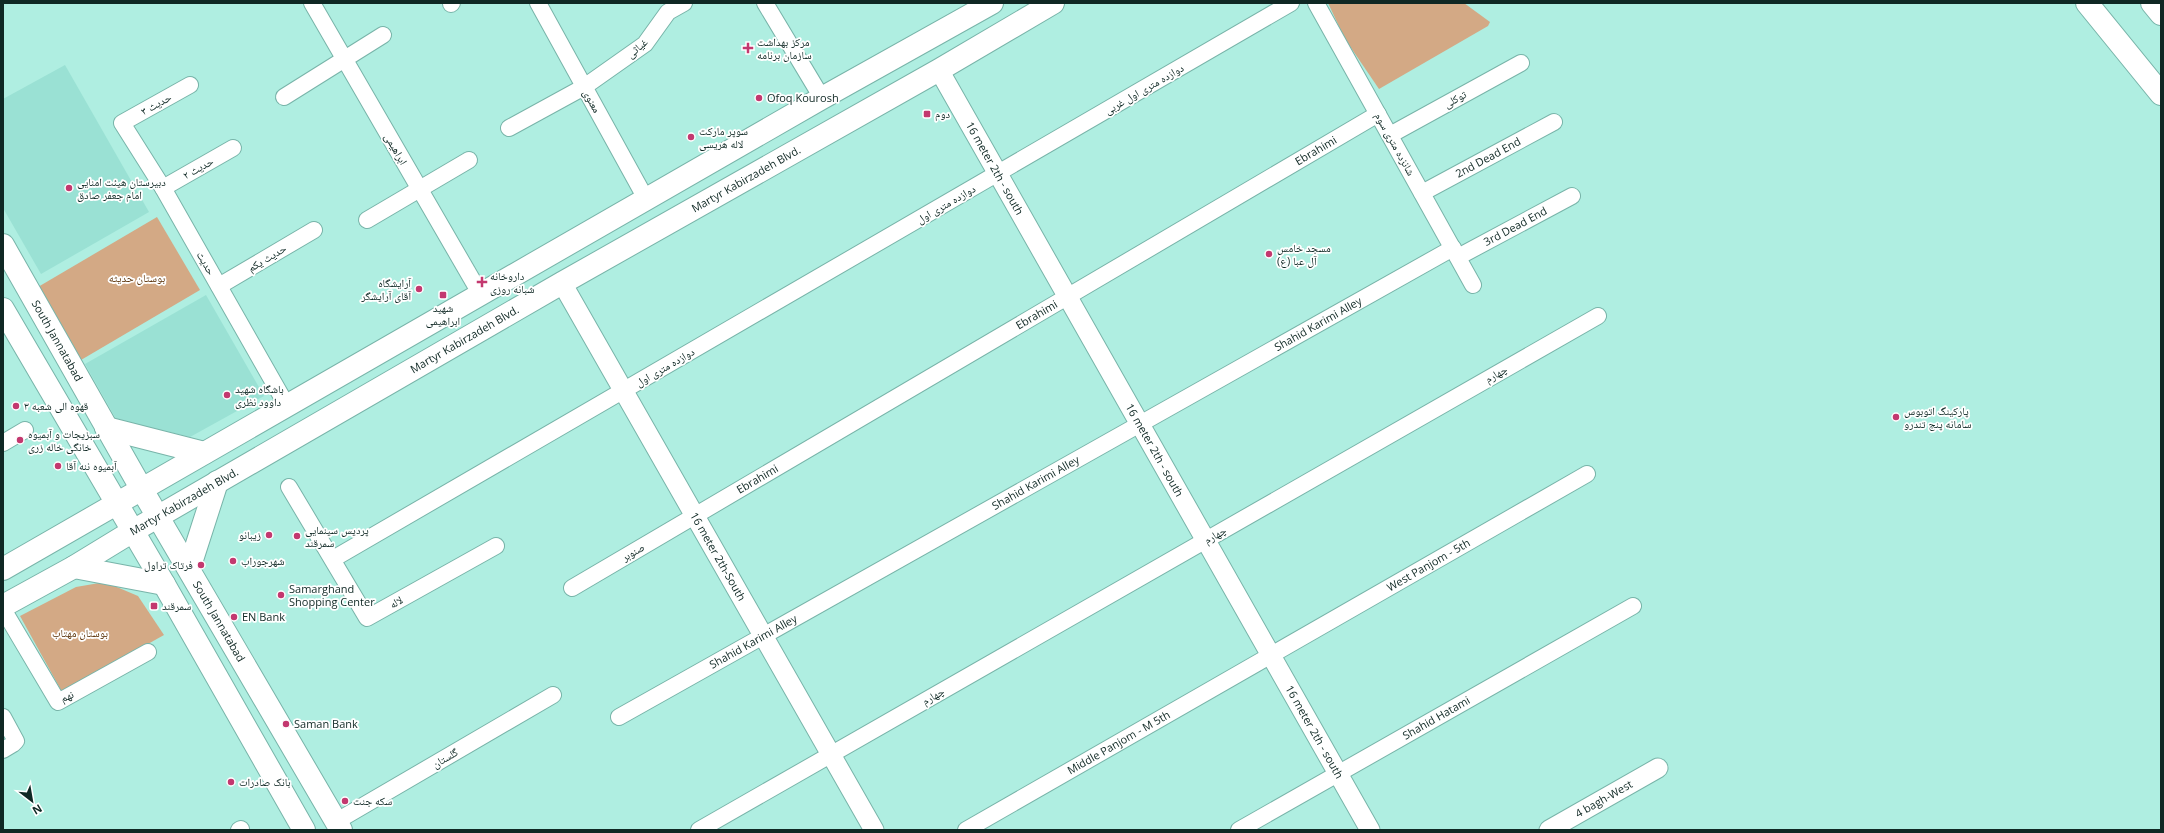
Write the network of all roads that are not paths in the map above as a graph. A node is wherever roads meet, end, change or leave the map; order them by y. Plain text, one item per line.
1 (312, 3) edge
2 (538, 3) edge
3 (684, 3) edge
4 (765, 3) edge
5 (992, 3) edge
6 (1053, 3) edge
7 (1291, 3) edge
8 (1316, 3) edge
9 (2087, 3) edge
10 (2152, 3) edge
11 (2161, 14) edge
12 (383, 35) dead end
13 (344, 60) junction
14 (1521, 63) dead end
15 (938, 70) junction
16 (190, 86) dead end
17 (584, 87) junction
18 (2161, 94) edge
19 (284, 97) dead end
20 (822, 98) junction
21 (1378, 114) junction
22 (1554, 122) dead end
23 (122, 123) joint
24 (509, 128) dead end
25 (1390, 135) junction
26 (233, 148) dead end
27 (468, 160) dead end
28 (997, 174) junction
29 (163, 188) junction
30 (419, 188) junction
31 (1422, 194) junction
32 (1572, 196) dead end
33 (646, 199) junction
34 (367, 220) dead end
35 (314, 230) dead end
36 (3, 245) edge
37 (1455, 253) junction
38 (562, 283) junction
39 (1473, 285) dead end
40 (219, 286) junction
41 (481, 296) junction
42 (1067, 297) junction
43 (3, 309) edge
44 (1598, 316) dead end
45 (624, 392) junction
46 (287, 406) junction
47 (1140, 425) junction
48 (106, 428) junction
49 (25, 430) dead end
50 (3, 443) edge
51 (204, 453) junction
52 (1586, 474) dead end
53 (217, 482) junction
54 (289, 487) dead end
55 (141, 488) junction
56 (115, 504) junction
57 (158, 516) junction
58 (694, 516) junction
59 (133, 531) junction
60 (1205, 540) junction
61 (496, 546) dead end
62 (333, 559) junction
63 (74, 567) junction
64 (3, 569) edge
65 (189, 569) junction
66 (164, 584) junction
67 (572, 588) dead end
68 (3, 606) edge
69 (1633, 606) dead end
70 (3, 609) edge
71 (763, 636) junction
72 (148, 652) dead end
73 (1271, 656) junction
74 (553, 695) dead end
75 (3, 717) edge
76 (619, 717) dead end
77 (3, 750) edge
78 (831, 754) junction
79 (1658, 768) dead end
80 (1338, 774) junction
81 (339, 826) edge
82 (304, 830) edge
83 (699, 830) edge
84 (874, 830) edge
85 (966, 830) edge
86 (1239, 830) edge
87 (1370, 830) edge
88 (1549, 830) edge

1 - 13 street, ابراهیمی
2 - 17 street, معنوی
3 - 17 street, غیاثی
4 - 20 street
5 - 20 main road
6 - 15 main road, Martyr Kabirzadeh Blvd.
7 - 28 street, دوازده متری اول غربی
8 - 21 street, شانزده متری سوم
9 - 18 main road
10 - 11 main road
12 - 13 street
13 - 19 street
13 - 30 street, ابراهیمی
14 - 25 street, توکلی
15 - 28 street, 16 meter 2th - south
15 - 38 main road, Martyr Kabirzadeh Blvd.
16 - 23 street, حدیث ۳
17 - 24 street, غیاثی
17 - 33 street, معنوی
20 - 33 main road
21 - 25 street, شانزده متری سوم
21 - 42 street, Ebrahimi
22 - 31 street, 2nd Dead End
23 - 29 street, حدیث
25 - 31 street, شانزده متری سوم
26 - 29 street, حدیث ۲
27 - 30 street
28 - 42 street, 16 meter 2th - south
28 - 45 street, دوازده متری اول
29 - 40 street, حدیث
30 - 34 street
30 - 41 street, ابراهیمی
31 - 37 street, شانزده متری سوم
32 - 37 street, 3rd Dead End
33 - 41 main road
35 - 40 street, حدیث یکم
36 - 48 main road, South Jannatabad
37 - 39 street, شانزده متری سوم
37 - 47 street, Shahid Karimi Alley
38 - 45 street, 16 meter 2th-South
38 - 53 main road, Martyr Kabirzadeh Blvd.
40 - 46 street, حدیث
41 - 46 main road
42 - 47 street, 16 meter 2th - south
42 - 58 street, Ebrahimi
43 - 56 main road
44 - 60 street, چهارم
45 - 58 street, 16 meter 2th-South
45 - 62 street, دوازده متری اول
46 - 51 main road
47 - 60 street, 16 meter 2th - south
47 - 71 street, Shahid Karimi Alley
48 - 51 main road
48 - 55 main road, South Jannatabad
49 - 50 street
51 - 55 main road
52 - 73 street, West Panjom - 5th
53 - 57 main road, Martyr Kabirzadeh Blvd.
53 - 65 main road
54 - 62 street, لاله
55 - 56 main road
55 - 57 main road, South Jannatabad
56 - 59 main road
56 - 64 main road
57 - 59 main road, Martyr Kabirzadeh Blvd.
57 - 65 main road, South Jannatabad
58 - 67 street, صنوبر
58 - 71 street, 16 meter 2th-South
59 - 63 main road, Martyr Kabirzadeh Blvd.
59 - 66 main road
60 - 73 street, 16 meter 2th - south
60 - 78 street, چهارم
61 - 62 street, لاله
63 - 66 main road
63 - 68 main road, Martyr Kabirzadeh Blvd.
65 - 81 main road, South Jannatabad
66 - 82 main road
69 - 80 street, Shahid Hatami
70 - 72 street, نهم
71 - 76 street, Shahid Karimi Alley
71 - 78 street, 16 meter 2th-South
73 - 80 street, 16 meter 2th - south
73 - 85 street, Middle Panjom - M 5th
74 - 81 street, گلستان
75 - 77 street
78 - 83 street, چهارم
78 - 84 street, 16 meter 2th-South
79 - 88 street, 4 bagh-West
80 - 86 street, Shahid Hatami
80 - 87 street, 16 meter 2th - south

